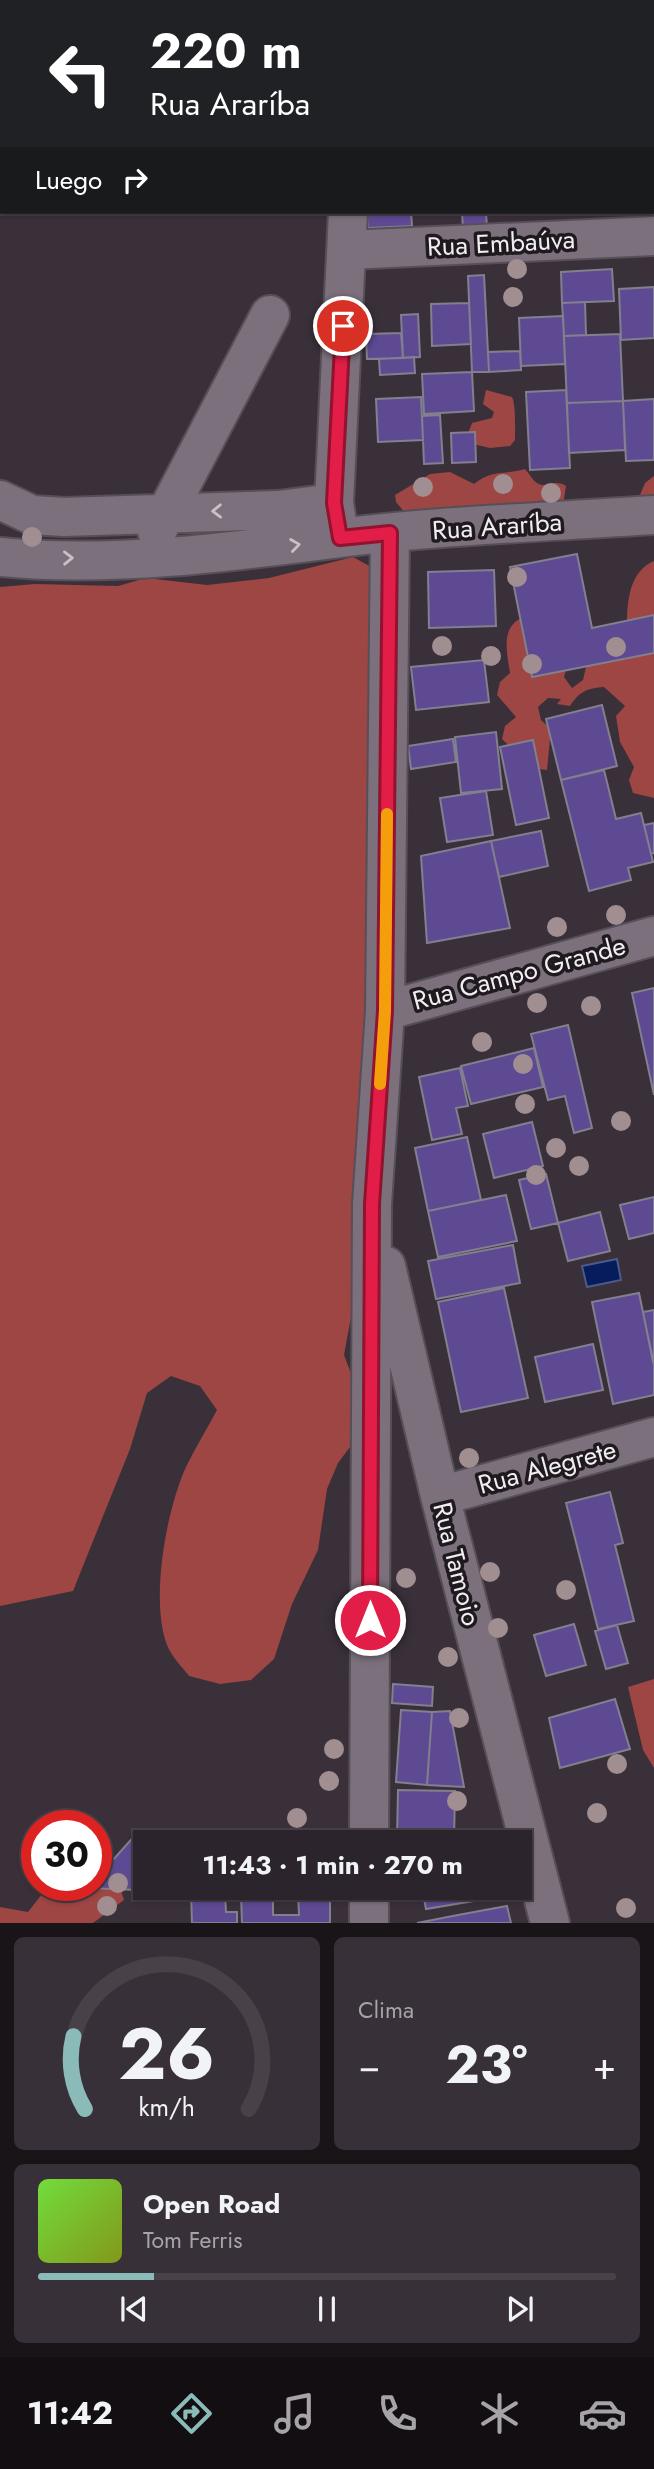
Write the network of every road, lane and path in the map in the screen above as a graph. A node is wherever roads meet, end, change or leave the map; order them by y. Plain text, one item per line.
1 (348, 214) edge
2 (654, 236) edge
3 (347, 250) junction
4 (270, 315) dead end
5 (0, 500) edge
6 (168, 512) junction
7 (654, 515) edge
8 (337, 521) junction
9 (390, 533) junction
10 (0, 556) edge
11 (142, 557) junction
12 (654, 936) edge
13 (385, 1011) junction
14 (372, 1204) junction
15 (654, 1437) edge
16 (440, 1496) junction
17 (369, 1830) edge
18 (369, 1900) edge
19 (369, 1923) edge
20 (550, 1923) edge

1 - 3 street
2 - 3 street, Rua Embaúva
3 - 8 street
4 - 6 street
5 - 6 street
8 -> 6 street
6 - 11 street
7 - 9 street, Rua Araríba
8 - 9 street, Rua Araríba
11 -> 8 street
9 - 13 street
10 -> 11 street
12 - 13 street, Rua Campo Grande
13 - 14 street
14 - 16 street, Rua Tamoio
14 - 17 street
15 - 16 street, Rua Alegrete
16 - 20 street, Rua Tamoio
18 - 19 street

